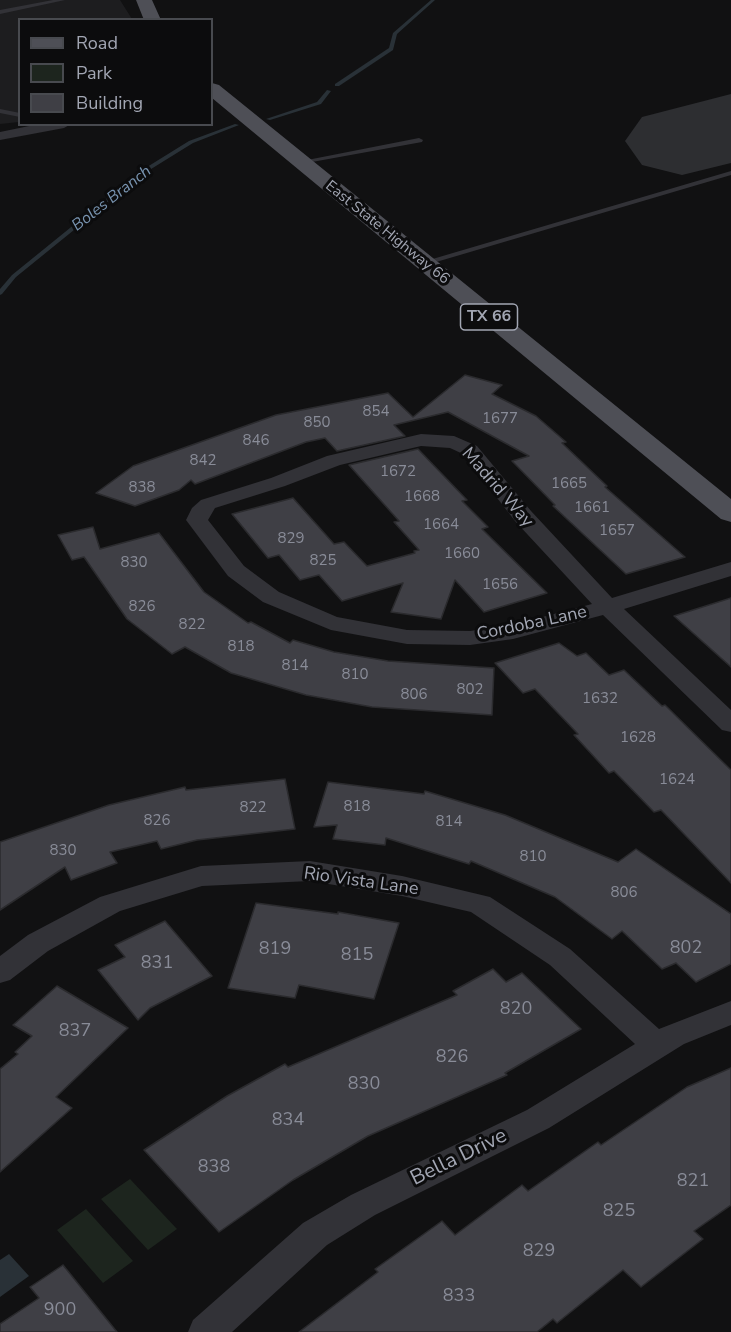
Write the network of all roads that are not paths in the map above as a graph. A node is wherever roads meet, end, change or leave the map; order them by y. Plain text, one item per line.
1 (62, 0) edge
2 (144, 0) edge
3 (0, 12) edge
4 (152, 18) edge
5 (216, 96) edge
6 (0, 111) edge
7 (18, 115) edge
8 (53, 126) edge
9 (0, 136) edge
10 (419, 140) dead end
11 (301, 162) junction
12 (731, 173) edge
13 (423, 263) junction
14 (199, 512) joint
15 (731, 513) edge
16 (731, 569) edge
17 (608, 607) junction
18 (731, 724) edge
19 (0, 972) edge
20 (731, 1013) edge
21 (657, 1046) junction
22 (206, 1332) edge

1 - 3 lane
2 - 4 main road
5 - 11 main road, East State Highway 66 / TX 66
6 - 7 lane
8 - 9 street
10 - 11 lane
11 - 13 main road, East State Highway 66 / TX 66
12 - 13 lane
13 - 15 main road, East State Highway 66 / TX 66
14 - 17 street, Cordoba Lane
14 - 17 street, Madrid Way
16 - 17 street, Cordoba Lane
17 - 18 street, Madrid Way
19 - 21 street, Rio Vista Lane
20 - 21 street, Bella Drive
21 - 22 street, Bella Drive

